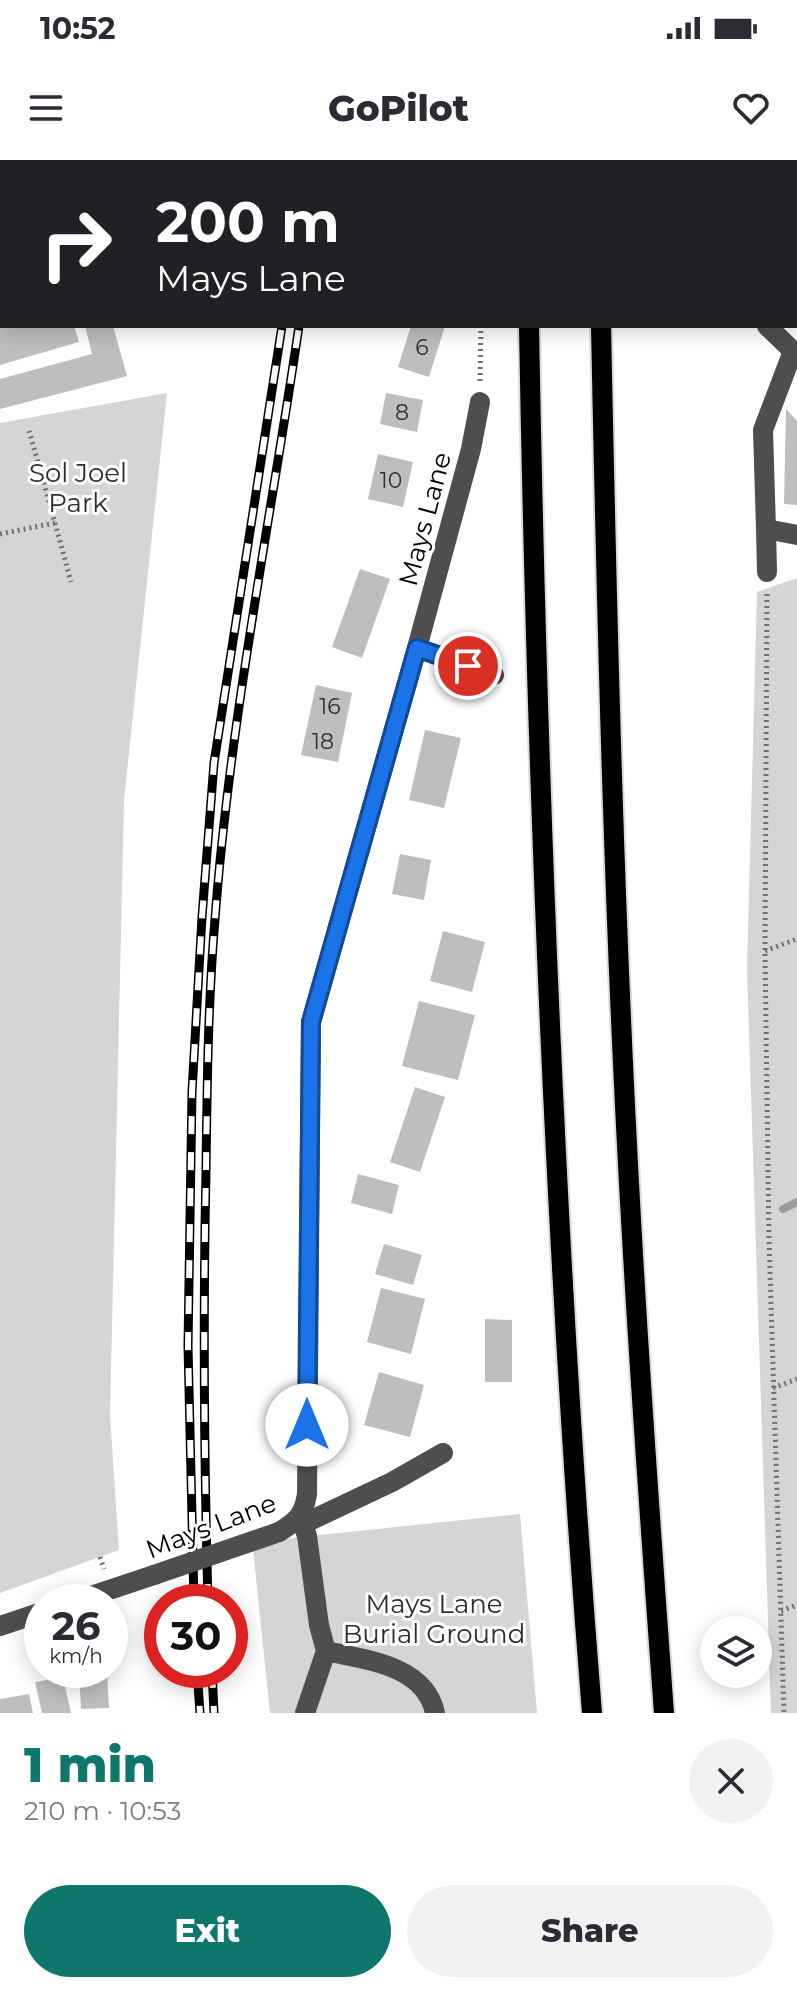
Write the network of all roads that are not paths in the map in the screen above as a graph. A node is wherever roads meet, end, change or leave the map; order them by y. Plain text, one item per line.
1 (529, 328) edge
2 (601, 328) edge
3 (769, 328) edge
4 (795, 350) edge
5 (480, 402) road end
6 (766, 529) junction
7 (797, 535) edge
8 (767, 572) road end
9 (417, 648) junction
10 (494, 675) dead end
11 (443, 1453) dead end
12 (300, 1522) junction
13 (127, 1584) edge
14 (24, 1618) edge
15 (0, 1626) edge
16 (326, 1651) junction
17 (305, 1713) edge
18 (435, 1713) edge
19 (592, 1713) edge
20 (664, 1713) edge

1 - 19 main road
2 - 20 main road
3 - 4 street
4 - 6 street
5 - 9 street, Mays Lane
6 - 7 street
6 - 8 street
9 - 10 street
9 - 12 street, Mays Lane
11 - 12 street
12 - 13 street, Mays Lane, bridge
12 - 16 street
14 - 15 street
16 - 17 street
16 - 18 street

